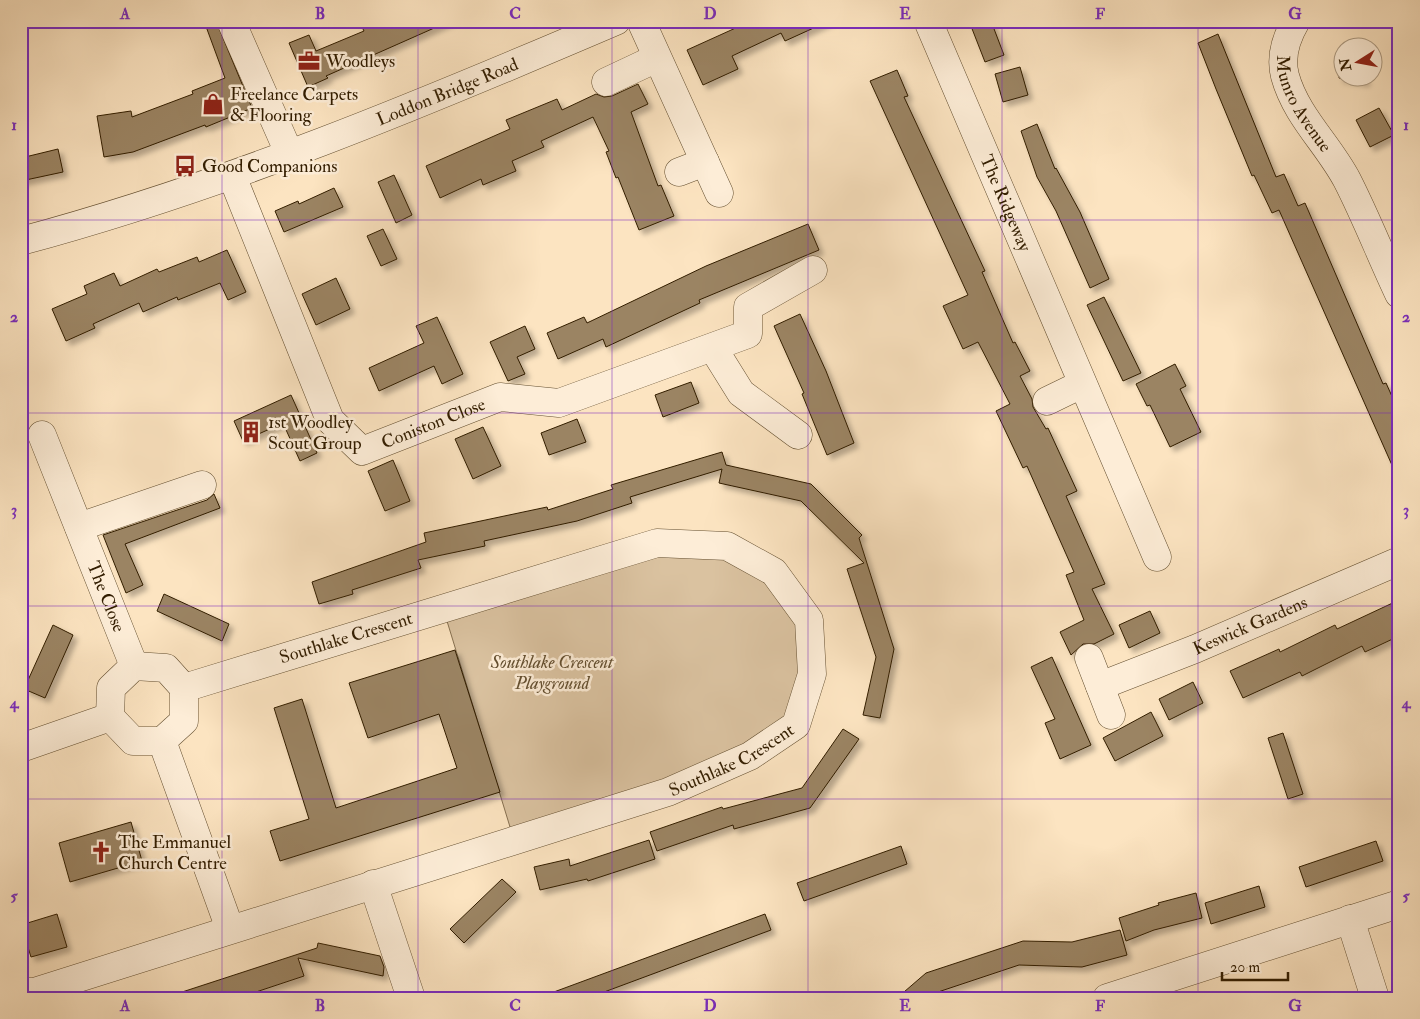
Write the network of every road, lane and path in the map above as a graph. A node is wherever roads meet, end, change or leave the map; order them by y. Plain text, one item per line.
1 (231, 21) edge
2 (616, 21) edge
3 (641, 21) edge
4 (928, 21) edge
5 (1296, 21) edge
6 (657, 58) junction
7 (606, 82) dead end
8 (289, 153) junction
9 (705, 162) junction
10 (679, 172) dead end
11 (232, 176) junction
12 (719, 193) dead end
13 (21, 241) edge
14 (813, 270) dead end
15 (1399, 294) edge
16 (713, 348) junction
17 (1082, 384) junction
18 (1047, 401) dead end
19 (42, 435) dead end
20 (798, 435) dead end
21 (202, 485) dead end
22 (80, 527) junction
23 (1157, 557) dead end
24 (1399, 561) edge
25 (1089, 658) dead end
26 (134, 666) junction
27 (1100, 686) junction
28 (184, 688) junction
29 (1111, 714) dead end
30 (110, 717) junction
31 (162, 741) junction
32 (21, 748) edge
33 (373, 884) junction
34 (1399, 904) edge
35 (1350, 919) junction
36 (230, 929) junction
37 (21, 992) edge
38 (411, 998) edge
39 (1107, 998) edge
40 (1375, 998) edge

1 - 8 street
2 - 8 street, Loddon Bridge Road
3 - 6 street
4 - 17 street, The Ridgeway
5 - 15 street, Munro Avenue
6 - 7 street
6 - 9 street
8 - 11 street, Loddon Bridge Road
9 - 10 street
9 - 12 street
11 - 13 street, Loddon Bridge Road
11 - 16 street, Coniston Close
14 - 16 street, Coniston Close
16 - 20 street
17 - 18 street
17 - 23 street, The Ridgeway
19 - 22 street, The Close
21 - 22 street
22 - 26 street, The Close
24 - 27 street, Keswick Gardens
25 - 27 street
26 - 28 street
26 - 30 street
27 - 29 street
28 - 31 street
28 - 33 street, Southlake Crescent
30 - 31 street
30 - 32 street
31 - 36 street
33 - 36 street, Southlake Crescent
33 - 38 street
34 - 35 street
35 - 39 street
35 - 40 street
36 - 37 street, Southlake Crescent

